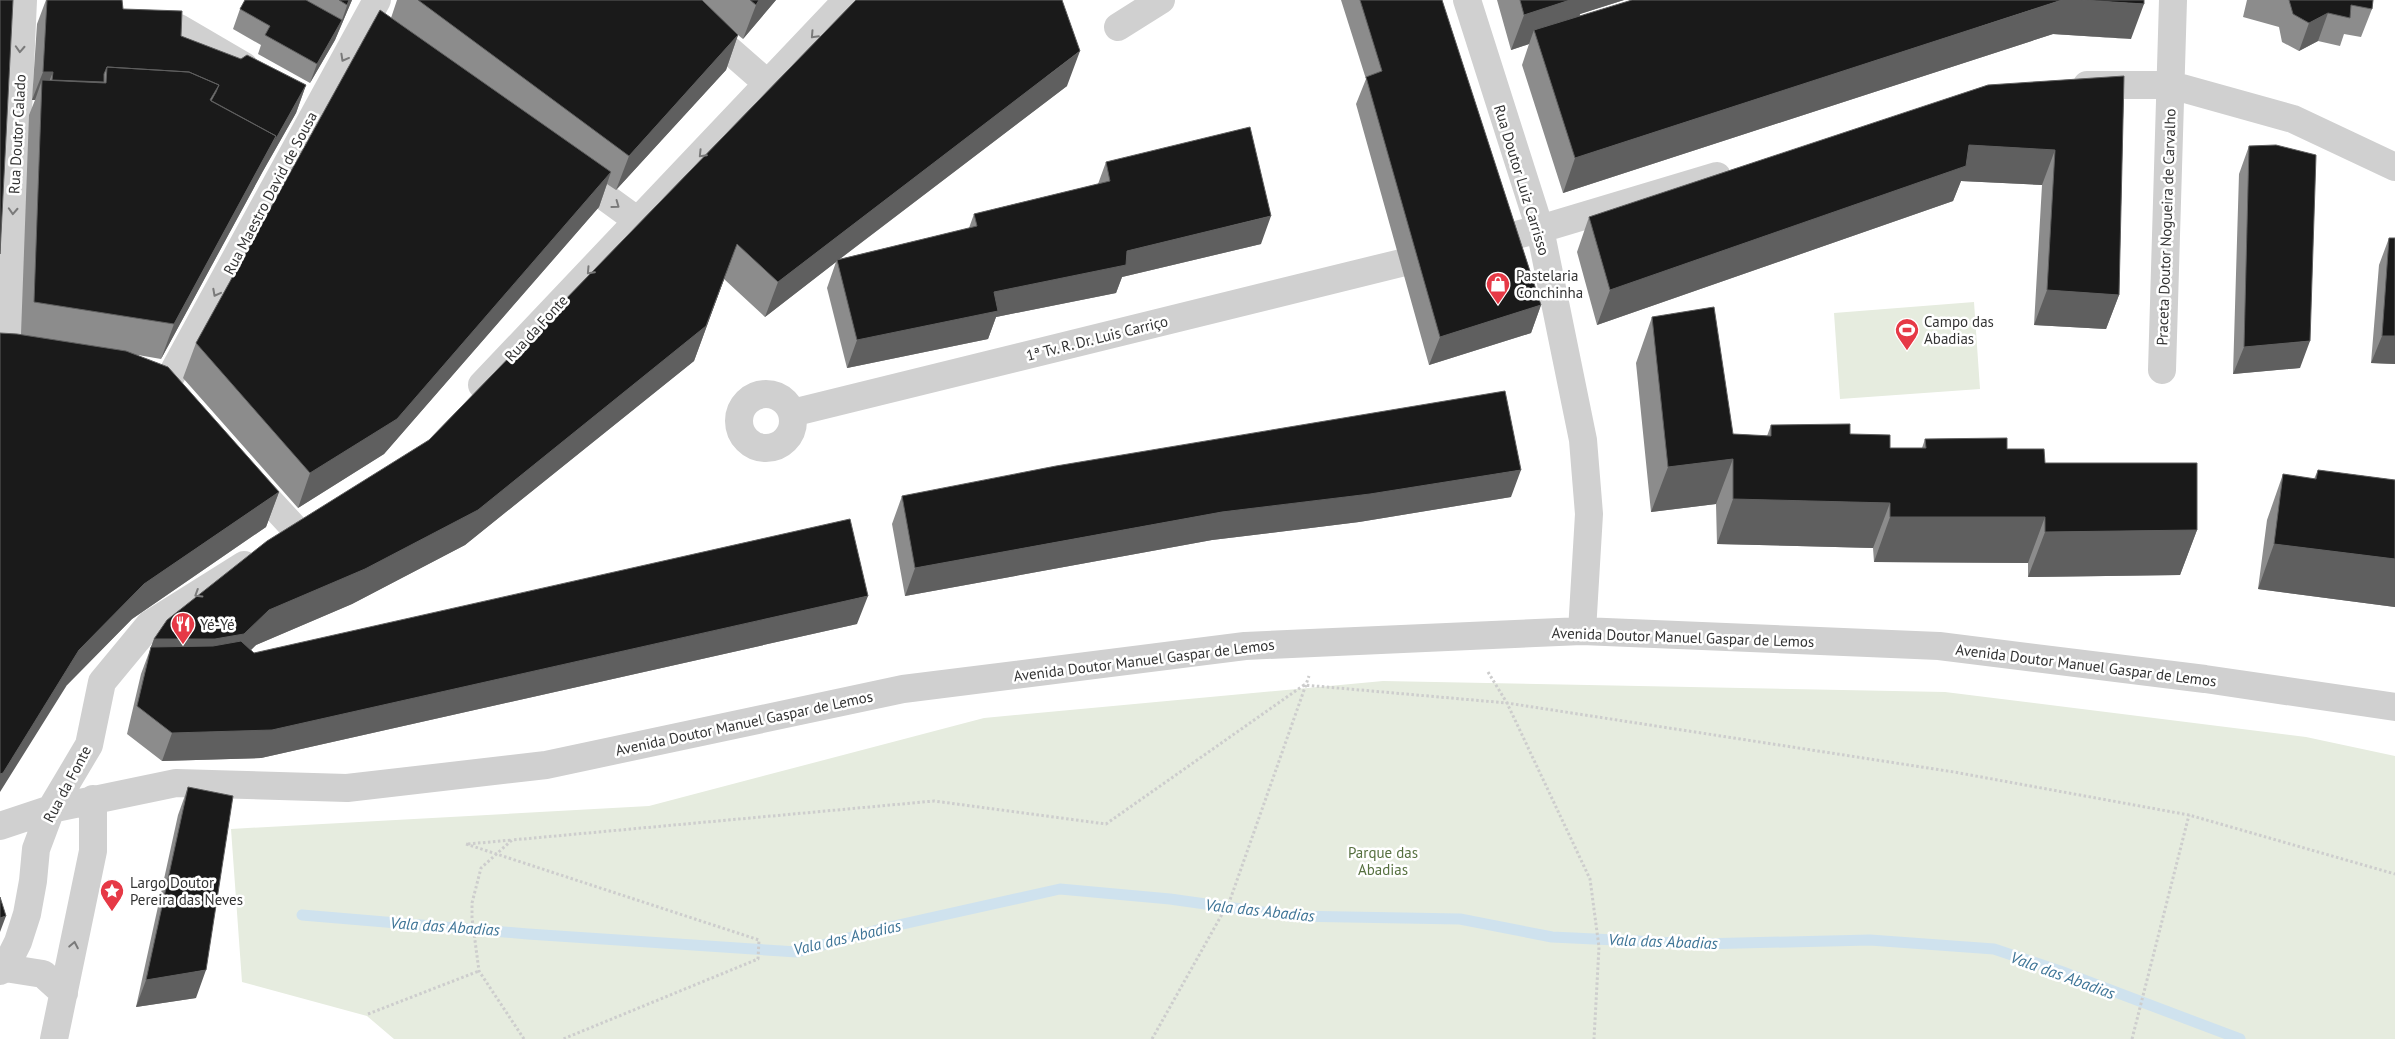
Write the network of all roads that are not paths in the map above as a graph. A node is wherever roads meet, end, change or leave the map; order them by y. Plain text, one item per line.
1 (672, 0) edge
2 (847, 0) edge
3 (1161, 0) edge
4 (1466, 0) edge
5 (2173, 0) edge
6 (22, 6) edge
7 (371, 11) edge
8 (52, 15) edge
9 (120, 22) edge
10 (1118, 27) dead end
11 (389, 39) edge
12 (265, 79) edge
13 (768, 84) junction
14 (2171, 84) junction
15 (2062, 86) edge
16 (550, 156) edge
17 (2395, 167) edge
18 (1738, 170) edge
19 (638, 221) junction
20 (1540, 229) junction
21 (1500, 239) edge
22 (1401, 263) dead end
23 (3, 357) edge
24 (36, 362) edge
25 (2162, 370) dead end
26 (464, 404) edge
27 (185, 408) edge
28 (792, 413) dead end
29 (231, 459) edge
30 (322, 516) edge
31 (297, 531) junction
32 (1582, 631) junction
33 (2395, 707) edge
34 (94, 799) junction
35 (51, 809) junction
36 (0, 826) edge
37 (3, 970) edge
38 (64, 993) junction
39 (54, 1039) edge

1 - 13 street
2 -> 13 street, Rua da Fonte
3 - 10 street
4 - 20 street, Rua Doutor Luiz Carrisso
5 - 14 street, Praceta Doutor Nogueira de Carvalho
6 - 8 street
6 -> 23 street, Rua Doutor Calado
7 - 11 street
7 -> 27 street, Rua Maestro David de Sousa
9 - 12 street
13 -> 19 street, Rua da Fonte
14 - 15 street
14 - 17 street
14 - 25 street, Praceta Doutor Nogueira de Carvalho
16 -> 19 street
18 - 20 street
19 -> 26 street, Rua da Fonte
20 - 21 street
20 - 32 street, Rua Doutor Luiz Carrisso
22 - 28 street, 1ª Tv. R. Dr. Luis Carriço
23 - 24 street
29 - 31 street
30 - 31 street, Rua da Fonte
31 -> 35 street, Rua da Fonte
32 - 33 street, Avenida Doutor Manuel Gaspar de Lemos
32 - 34 street, Avenida Doutor Manuel Gaspar de Lemos
34 - 35 street, Avenida Doutor Manuel Gaspar de Lemos
38 -> 34 street
35 - 36 street, Avenida Doutor Manuel Gaspar de Lemos
35 - 37 street, Rua da Fonte
37 - 38 street
38 - 39 street

